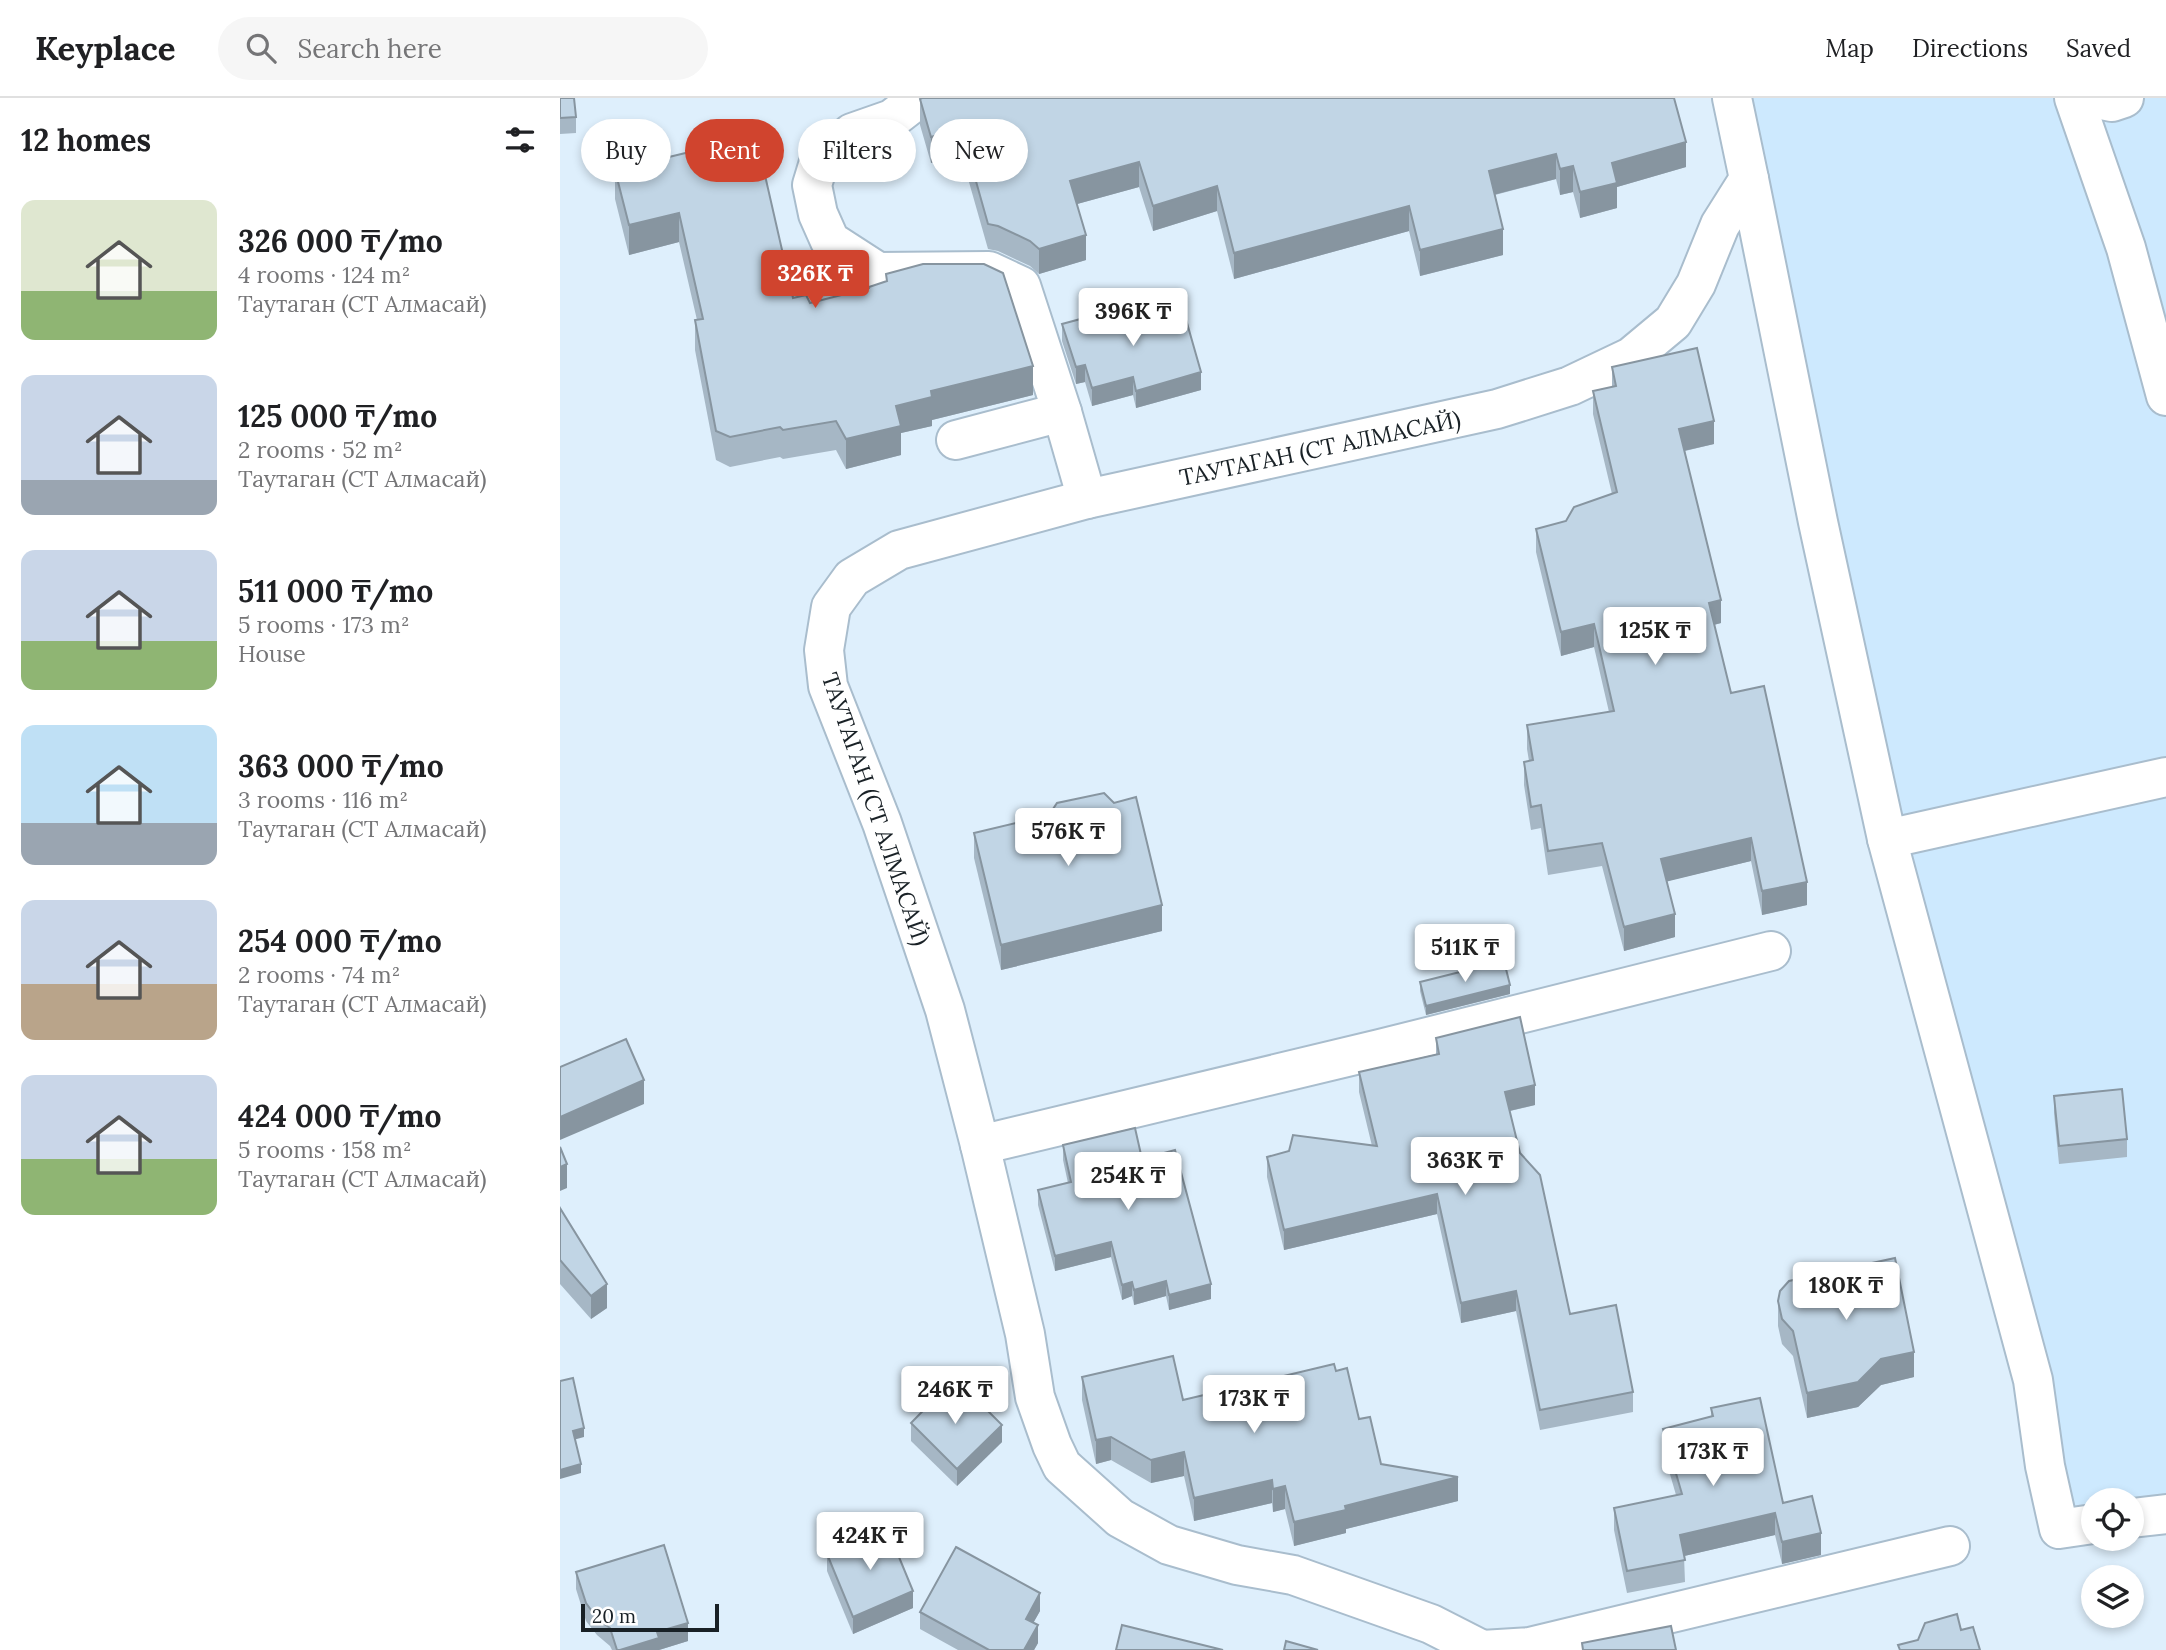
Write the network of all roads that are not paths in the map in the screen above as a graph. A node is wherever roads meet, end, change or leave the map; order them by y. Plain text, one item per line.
1 (919, 98) edge
2 (1732, 98) edge
3 (2074, 98) edge
4 (2092, 98) edge
5 (2124, 98) edge
6 (1749, 179) junction
7 (2166, 396) edge
8 (1062, 412) junction
9 (956, 440) dead end
10 (1087, 499) junction
11 (2166, 777) edge
12 (1887, 839) junction
13 (1771, 951) dead end
14 (980, 1145) junction
15 (2166, 1514) edge
16 (2144, 1517) edge
17 (2081, 1526) edge
18 (1950, 1546) dead end
19 (1482, 1650) edge

1 - 8 street
2 - 6 street
3 - 7 street
4 - 5 street
6 - 10 street, ТАУТАГАН (СТ АЛМАСАЙ)
6 - 12 street
8 - 9 street
8 - 10 street
10 - 14 street, ТАУТАГАН (СТ АЛМАСАЙ)
11 - 12 street
12 - 17 street
13 - 14 street
14 - 19 street, ТАУТАГАН (СТ АЛМАСАЙ)
15 - 16 street
18 - 19 street

